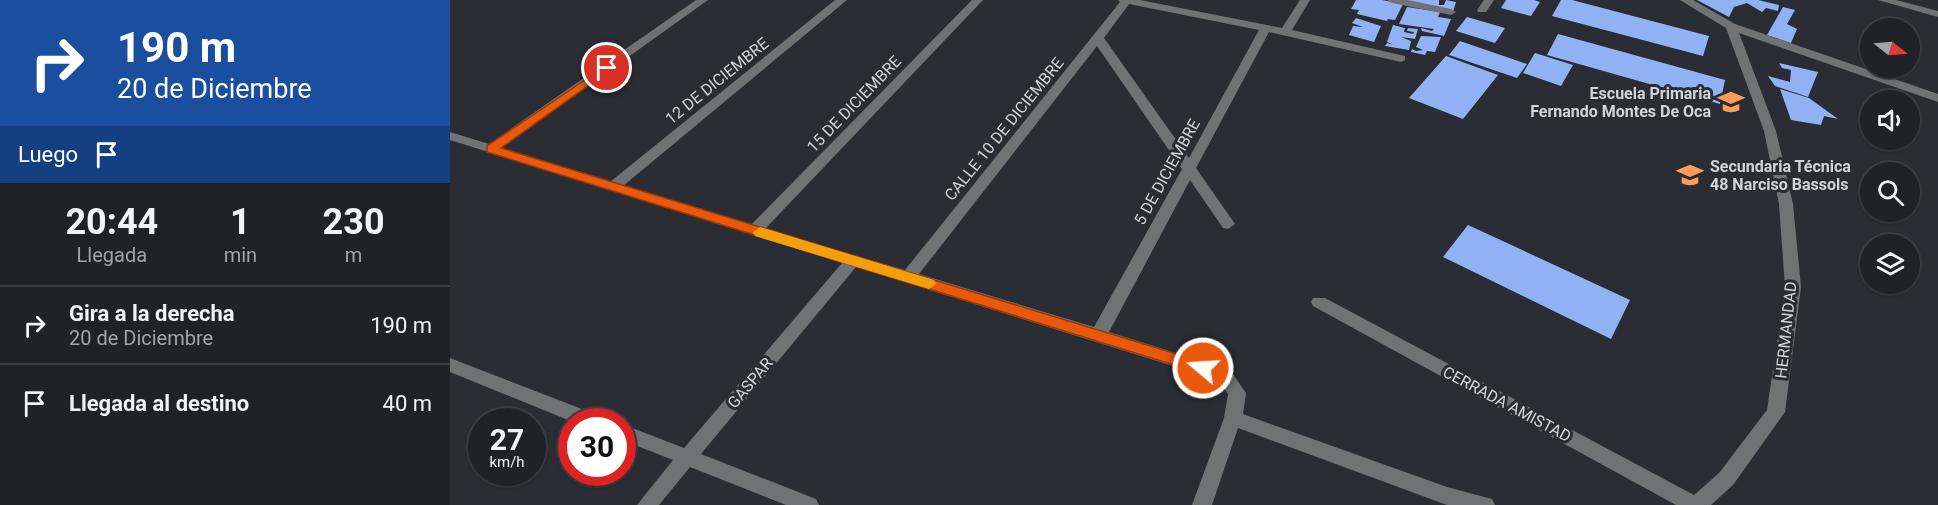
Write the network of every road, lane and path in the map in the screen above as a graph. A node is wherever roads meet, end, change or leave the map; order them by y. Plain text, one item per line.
1 (703, 0) edge
2 (842, 0) edge
3 (978, 0) edge
4 (1125, 0) edge
5 (1305, 0) edge
6 (1392, 0) edge
7 (1684, 0) edge
8 (1883, 0) edge
9 (1451, 12) dead end
10 (1938, 14) edge
11 (1731, 26) junction
12 (1266, 28) junction
13 (1285, 33) junction
14 (1098, 38) junction
15 (1401, 58) dead end
16 (1938, 98) edge
17 (450, 136) edge
18 (491, 149) junction
19 (1190, 167) junction
20 (613, 187) junction
21 (1228, 224) dead end
22 (754, 231) junction
23 (852, 261) junction
24 (907, 278) junction
25 (1319, 302) dead end
26 (1099, 334) junction
27 (450, 365) edge
28 (559, 408) edge
29 (1233, 418) junction
30 (636, 438) edge
31 (688, 458) junction
32 (647, 505) edge
33 (809, 505) edge
34 (1202, 505) edge
35 (1485, 505) edge
36 (1696, 505) edge

1 - 18 street
2 - 20 street, 12 DE DICIEMBRE
3 - 22 street, 15 DE DICIEMBRE
4 - 12 street
4 - 14 street, CALLE 10 DE DICIEMBRE
5 - 13 street
6 - 9 street
7 - 11 street
8 - 10 street
11 - 16 street
11 - 36 street, HERMANDAD
12 - 13 street
12 - 19 street, 5 DE DICIEMBRE
13 - 15 street
14 - 19 street
14 - 24 street, CALLE 10 DE DICIEMBRE
17 - 18 street
18 - 20 street
19 - 21 street
19 - 26 street, 5 DE DICIEMBRE
20 - 22 street
22 - 23 street
23 - 24 street
23 - 31 street, GASPAR
24 - 26 street
25 - 36 street, CERRADA AMISTAD
26 - 29 street
27 - 28 street
29 - 34 street
29 - 35 street
30 - 31 street
31 - 32 street, GASPAR
31 - 33 street

